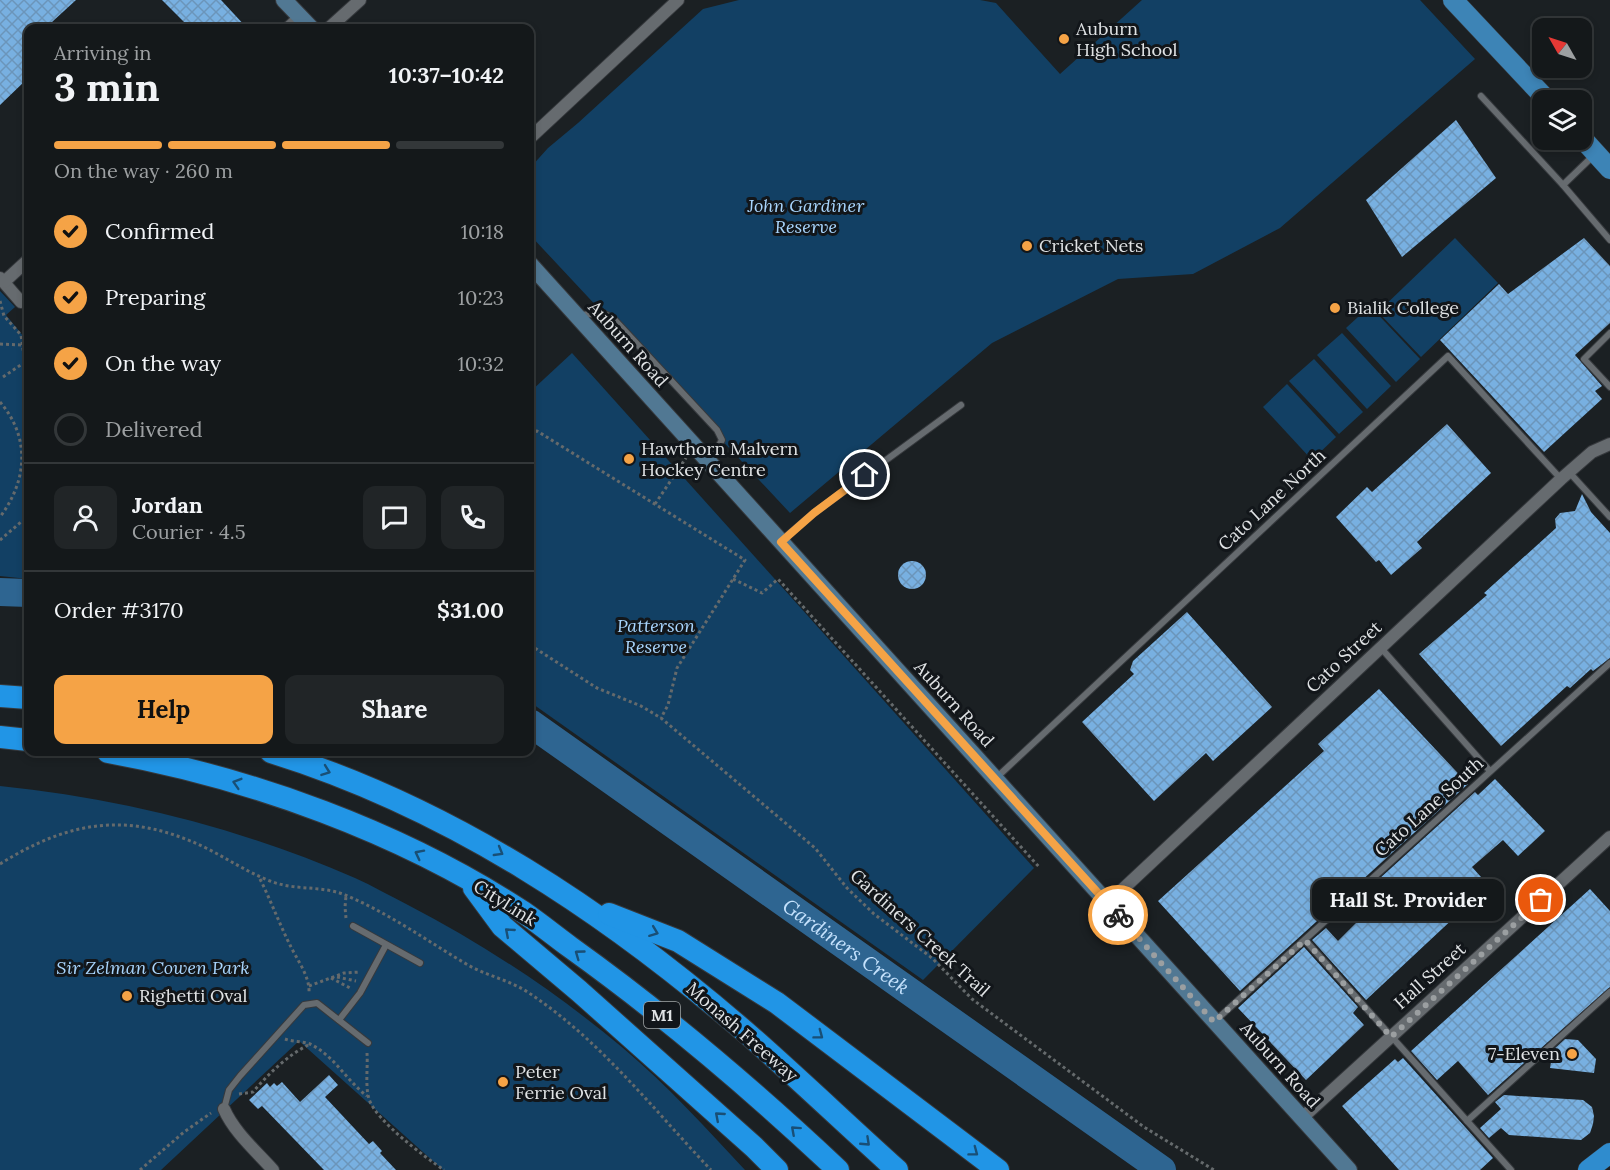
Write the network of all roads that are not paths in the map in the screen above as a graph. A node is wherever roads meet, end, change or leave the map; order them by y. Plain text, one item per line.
1 (284, 0) edge
2 (360, 0) edge
3 (678, 0) edge
4 (1453, 0) edge
5 (299, 24) edge
6 (333, 24) edge
7 (1538, 90) edge
8 (1481, 96) dead end
9 (534, 134) edge
10 (1592, 149) edge
11 (1596, 153) junction
12 (1610, 169) edge
13 (1563, 185) junction
14 (1610, 240) edge
15 (24, 263) edge
16 (534, 268) edge
17 (2, 280) edge
18 (21, 302) dead end
19 (577, 316) junction
20 (1610, 333) edge
21 (1610, 387) edge
22 (962, 405) dead end
23 (1610, 444) edge
24 (708, 463) junction
25 (1565, 475) junction
26 (1610, 517) edge
27 (781, 542) junction
28 (1381, 647) junction
29 (1610, 663) edge
30 (0, 696) edge
31 (24, 698) edge
32 (0, 737) edge
33 (24, 740) edge
34 (127, 756) edge
35 (283, 756) edge
36 (1490, 771) junction
37 (995, 779) junction
38 (1610, 837) edge
39 (470, 882) junction
40 (580, 903) junction
41 (1108, 903) junction
42 (350, 924) road end
43 (1305, 940) junction
44 (386, 945) junction
45 (420, 963) dead end
46 (1610, 992) edge
47 (339, 1020) junction
48 (1214, 1022) junction
49 (1391, 1037) junction
50 (368, 1043) dead end
51 (221, 1110) joint
52 (1302, 1118) junction
53 (1467, 1121) junction
54 (1610, 1153) edge
55 (273, 1170) edge
56 (777, 1170) edge
57 (838, 1170) edge
58 (897, 1170) edge
59 (998, 1170) edge
60 (1349, 1170) edge
61 (1511, 1170) edge
62 (1588, 1170) edge

1 - 5 main road
2 - 6 street
3 - 9 street
4 - 7 main road
8 - 13 lane
10 - 11 main road
11 - 12 main road
11 - 13 lane
13 - 14 lane
15 - 17 street
16 - 19 main road, Auburn Road
17 - 18 street
19 - 24 main road, Auburn Road
19 - 24 lane
20 - 21 lane
22 - 27 lane
23 - 25 street, Cato Street
24 - 27 main road, Auburn Road
25 - 26 lane
25 - 28 street, Cato Street
25 - 37 lane, Cato Lane North
27 - 37 main road, Auburn Road
28 - 36 lane
28 - 41 street, Cato Street
29 - 36 lane, Cato Lane South
30 - 31 highway
32 - 33 highway
39 -> 34 highway, CityLink / M1
35 -> 40 highway, M1
36 - 43 lane, Cato Lane South
37 - 41 main road, Auburn Road
38 - 49 street, Hall Street
56 -> 39 highway
57 -> 39 highway, CityLink / M1
40 -> 58 highway, Monash Freeway / M1
40 -> 59 highway
41 - 48 main road, Auburn Road
42 - 44 lane
43 - 48 lane, Cato Lane South
43 - 49 lane
44 - 45 lane
44 - 47 lane
46 - 53 lane
47 - 50 lane
47 - 51 lane
48 - 52 main road, Auburn Road
49 - 52 street, Hall Street
49 - 53 lane
51 - 55 street
52 - 60 main road, Auburn Road
53 - 61 lane
54 - 62 highway

